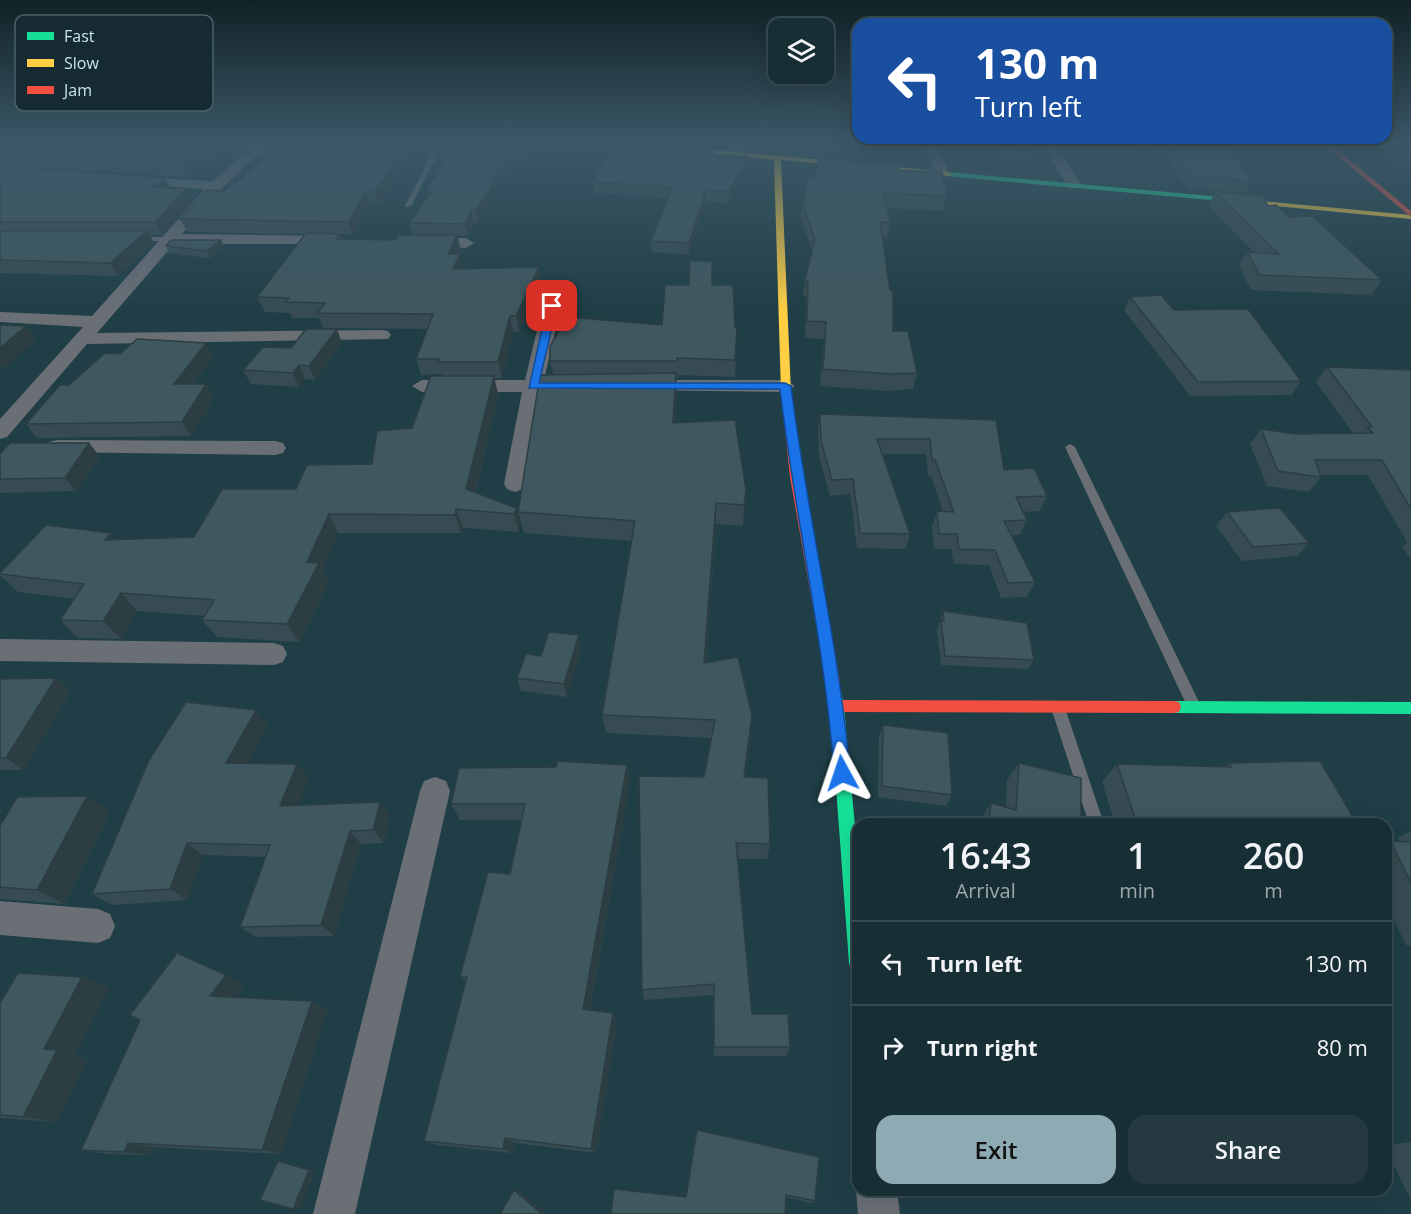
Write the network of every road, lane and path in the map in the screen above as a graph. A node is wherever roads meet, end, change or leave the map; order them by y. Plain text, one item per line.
1 (205, 199) edge
2 (412, 199) edge
3 (778, 199) edge
4 (1222, 199) edge
5 (1391, 199) edge
6 (408, 206) dead end
7 (1411, 216) edge
8 (125, 239) edge
9 (170, 239) junction
10 (348, 242) edge
11 (407, 242) edge
12 (466, 243) dead end
13 (552, 306) dead end
14 (0, 317) edge
15 (96, 322) junction
16 (382, 335) dead end
17 (84, 339) junction
18 (422, 386) dead end
19 (533, 386) junction
20 (590, 386) edge
21 (625, 386) edge
22 (785, 386) junction
23 (4, 442) edge
24 (36, 447) edge
25 (275, 447) dead end
26 (1070, 447) dead end
27 (515, 484) dead end
28 (0, 650) edge
29 (274, 654) dead end
30 (837, 706) junction
31 (1057, 706) junction
32 (1194, 707) junction
33 (1411, 708) edge
34 (435, 791) dead end
35 (1095, 818) edge
36 (852, 865) edge
37 (0, 918) edge
38 (98, 926) dead end
39 (878, 1196) edge
40 (334, 1214) edge
41 (879, 1214) edge

1 - 9 street
2 - 6 lane
3 - 22 street
4 - 7 street
5 - 7 street
8 - 9 lane
9 - 10 street
9 - 15 street
11 - 12 street
13 - 19 street
14 - 15 street
15 - 17 street
16 - 17 street
17 - 23 street
18 - 19 street
19 - 20 street
19 - 27 street
21 - 22 street
22 - 30 street
24 - 25 street
26 - 32 lane
28 - 29 street
30 - 31 street
30 - 36 street
31 - 32 street
31 - 35 lane
32 - 33 street
34 - 40 street
37 - 38 street
39 - 41 street

